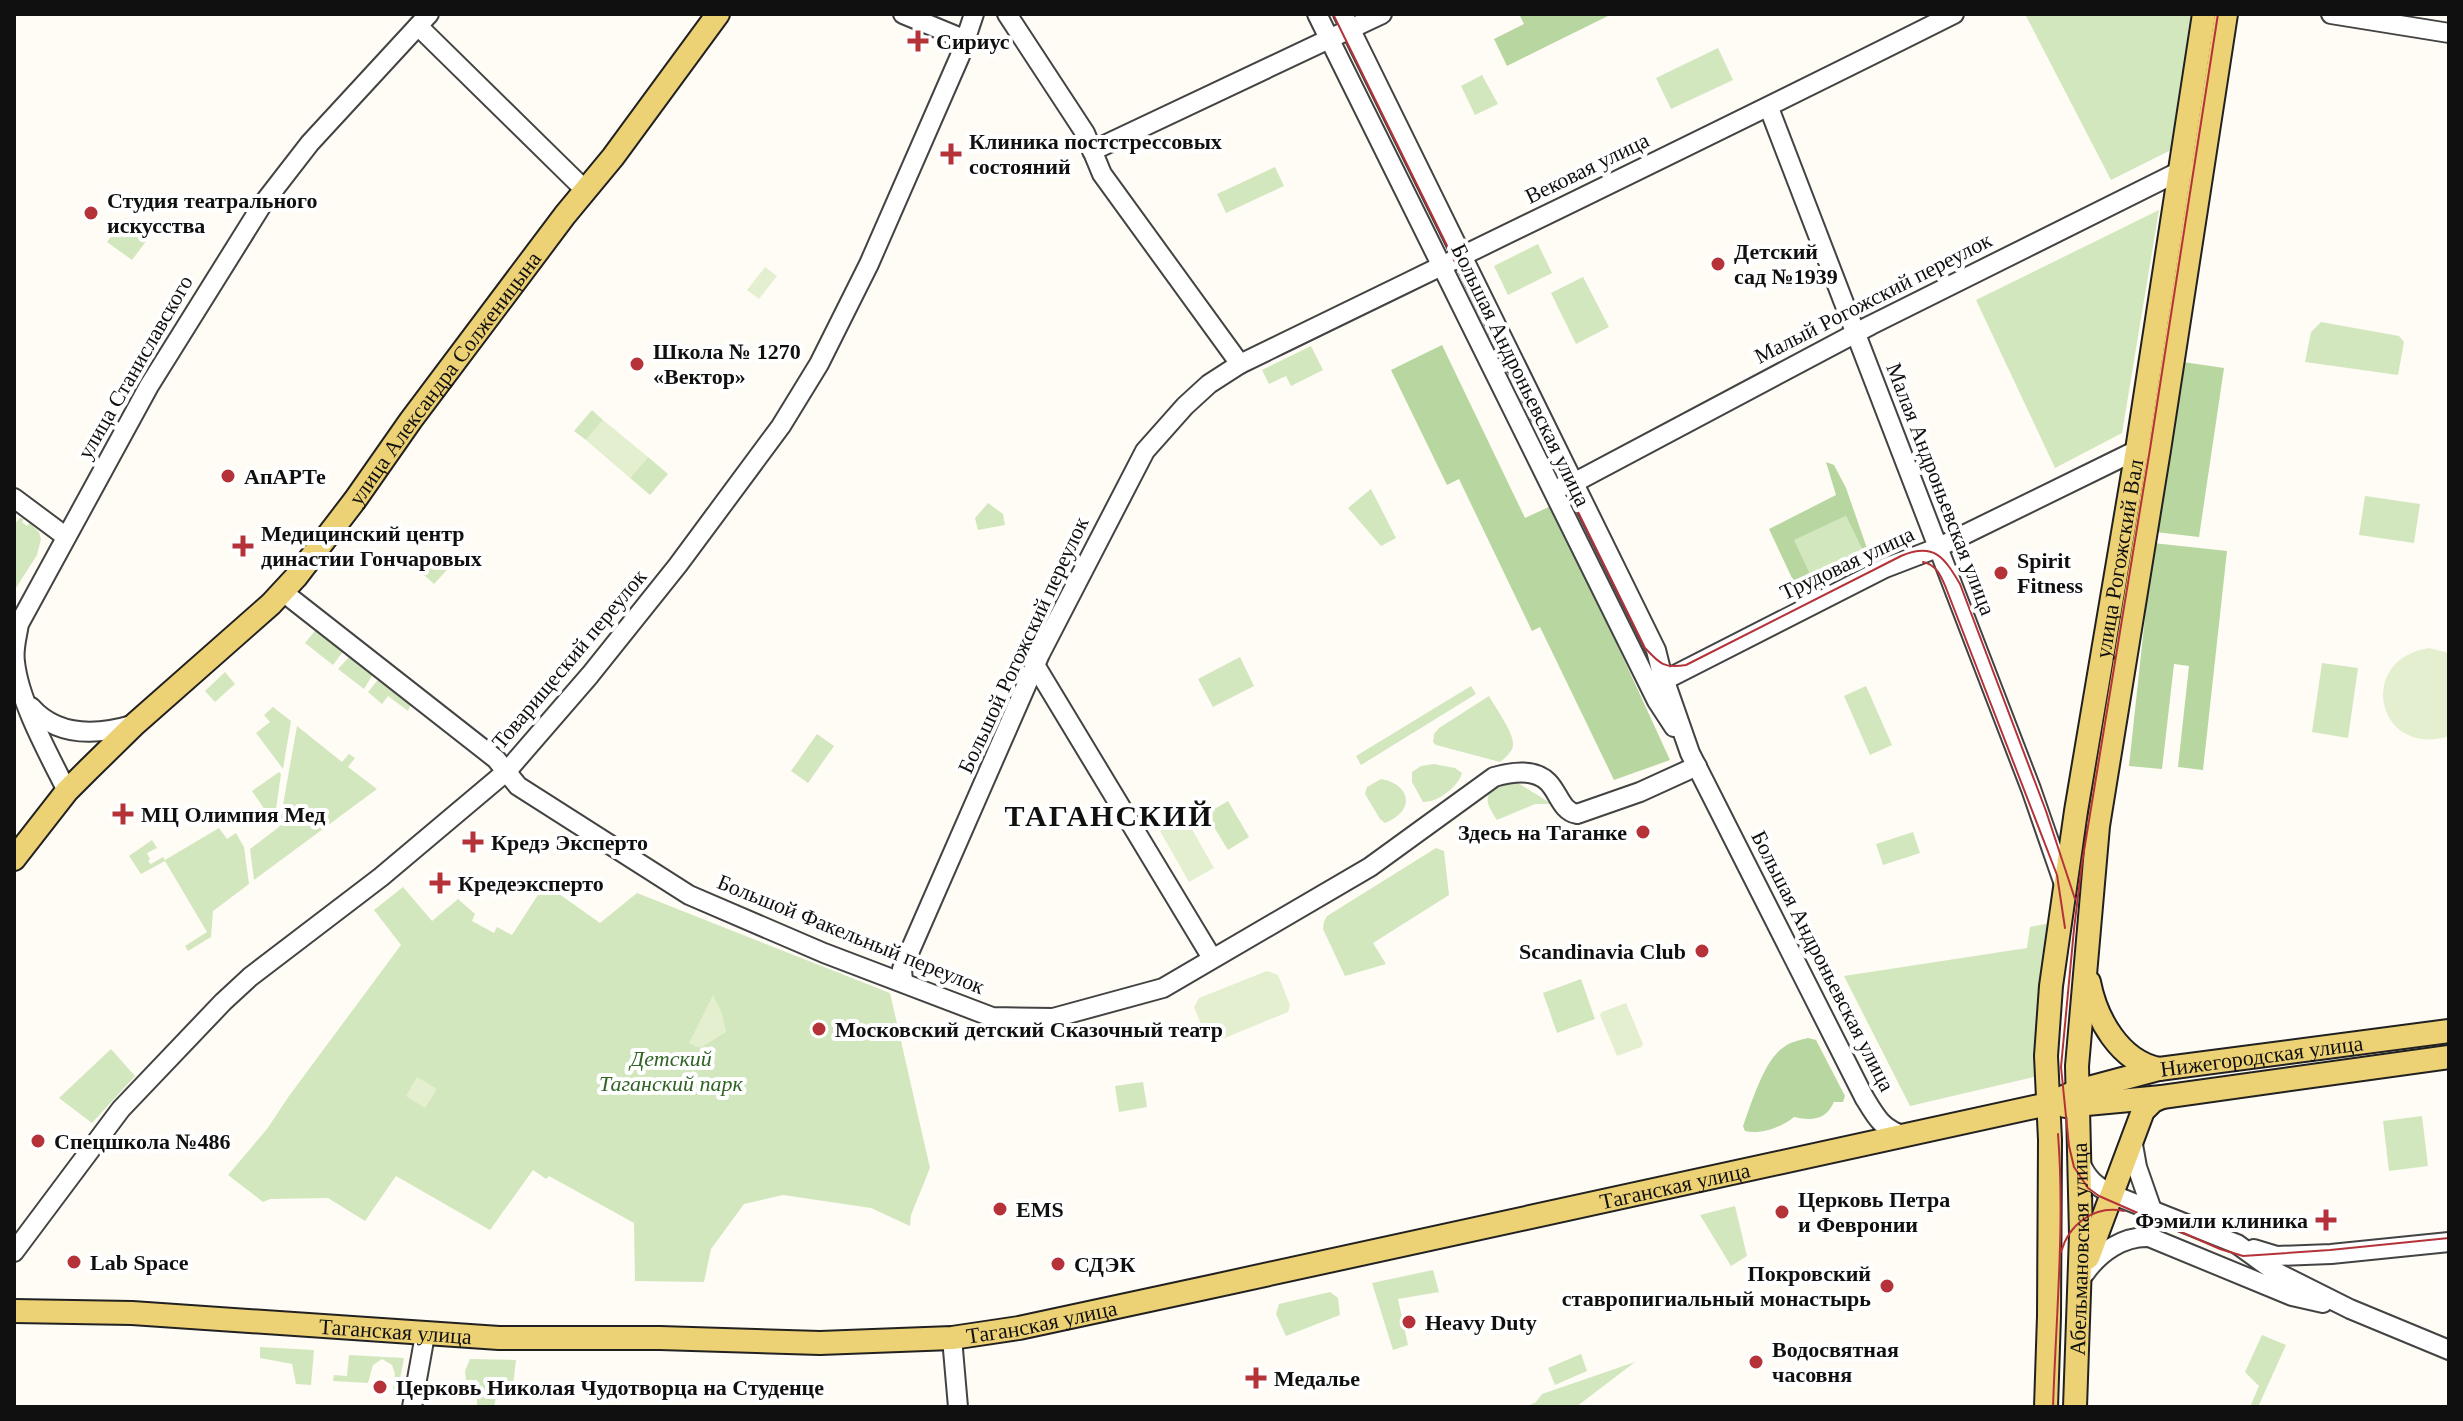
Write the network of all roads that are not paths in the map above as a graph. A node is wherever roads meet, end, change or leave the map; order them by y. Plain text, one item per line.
1 (718, 14) edge
2 (903, 14) edge
3 (974, 14) edge
4 (1007, 14) edge
5 (1317, 14) edge
6 (1382, 14) edge
7 (1954, 14) edge
8 (2204, 14) edge
9 (2226, 14) edge
10 (2331, 14) edge
11 (424, 20) edge
12 (1347, 21) edge
13 (2449, 33) edge
14 (1329, 39) junction
15 (966, 40) junction
16 (1769, 108) junction
17 (1092, 151) junction
18 (2190, 171) junction
19 (585, 190) junction
20 (1462, 255) junction
21 (1440, 266) junction
22 (1855, 333) junction
23 (1240, 364) junction
24 (2148, 450) junction
25 (1572, 482) junction
26 (1552, 491) junction
27 (14, 498) edge
28 (65, 536) junction
29 (1937, 548) junction
30 (283, 592) junction
31 (1035, 665) junction
32 (1665, 680) junction
33 (26, 702) junction
34 (135, 724) junction
35 (1694, 760) junction
36 (507, 771) junction
37 (67, 791) junction
38 (14, 859) edge
39 (2066, 889) junction
40 (1212, 958) junction
41 (2085, 961) junction
42 (903, 982) junction
43 (2449, 1031) edge
44 (2449, 1057) edge
45 (2159, 1069) junction
46 (2162, 1097) junction
47 (2078, 1098) junction
48 (2048, 1104) junction
49 (1905, 1136) junction
50 (2132, 1139) junction
51 (2080, 1162) junction
52 (2111, 1194) junction
53 (2152, 1210) junction
54 (2449, 1242) edge
55 (14, 1252) edge
56 (2324, 1256) junction
57 (2284, 1272) junction
58 (2080, 1286) junction
59 (2314, 1291) junction
60 (2350, 1309) junction
61 (14, 1311) edge
62 (425, 1335) junction
63 (952, 1338) junction
64 (2449, 1350) edge
65 (412, 1407) edge
66 (958, 1407) edge
67 (2046, 1407) edge
68 (2075, 1407) edge

1 - 19 main road, улица Александра Солженицына
2 - 15 street
3 - 15 street, Товарищеский переулок
4 - 17 street
5 - 14 street, Большая Андроньевская улица
6 - 12 street
7 - 16 street, Вековая улица
8 - 18 main road, улица Рогожский Вал
9 - 18 main road, улица Рогожский Вал
10 - 13 street
11 - 19 street
11 - 28 street, улица Станиславского
12 - 14 street
12 - 20 street, Большая Андроньевская улица
14 - 17 street
14 - 21 street, Большая Андроньевская улица
15 - 36 street, Товарищеский переулок
16 - 20 street, Вековая улица
16 - 22 street, Малая Андроньевская улица
17 - 23 street
18 - 22 street, Малый Рогожский переулок
18 - 24 main road, улица Рогожский Вал
19 - 30 main road, улица Александра Солженицына
20 - 21 street, Вековая улица
20 - 25 street, Большая Андроньевская улица
21 - 23 street, Вековая улица
21 - 26 street, Большая Андроньевская улица
22 - 25 street, Малый Рогожский переулок
22 - 29 street, Малая Андроньевская улица
23 - 31 street, Большой Рогожский переулок
24 - 29 street, Трудовая улица
24 - 39 main road, улица Рогожский Вал
24 - 41 main road, улица Рогожский Вал
25 - 26 street, Малый Рогожский переулок
25 - 32 street, Большая Андроньевская улица
26 - 35 street, Большая Андроньевская улица
27 - 28 street
28 - 33 street, улица Станиславского
29 - 32 street, Трудовая улица
29 - 39 street, Малая Андроньевская улица
30 - 34 main road, улица Александра Солженицына
30 - 36 street, Большой Факельный переулок
31 - 40 street
31 - 42 street, Большой Рогожский переулок
32 - 35 street, Большая Андроньевская улица
33 - 34 street
33 - 37 street, улица Станиславского
34 - 37 main road, улица Александра Солженицына
35 - 40 street, Большой Факельный переулок
35 - 49 street, Большая Андроньевская улица
36 - 42 street, Большой Факельный переулок
36 - 55 street, Товарищеский переулок
37 - 38 main road, улица Александра Солженицына
39 - 48 main road, улица Рогожский Вал
40 - 42 street, Большой Факельный переулок
41 - 45 main road
41 - 47 main road, улица Рогожский Вал
43 - 45 main road, Нижегородская улица
44 - 46 main road, Нижегородская улица
45 - 47 main road, Нижегородская улица
46 - 47 main road, Нижегородская улица
46 - 50 main road
47 - 48 main road, Таганская улица
47 - 51 main road, Абельмановская улица
48 - 49 main road, Таганская улица
48 - 67 main road, Абельмановская улица
49 - 63 main road, Таганская улица
50 - 52 main road
50 - 53 street
51 - 52 street
51 - 58 main road, Абельмановская улица
52 - 53 street
52 - 58 main road
53 - 57 street
54 - 56 street
56 - 57 street
56 - 59 street
57 - 58 street
57 - 59 street
57 - 60 street
58 - 68 main road, Абельмановская улица
59 - 60 street
60 - 64 street
61 - 62 main road, Таганская улица
62 - 63 main road, Таганская улица
62 - 65 street
63 - 66 street

